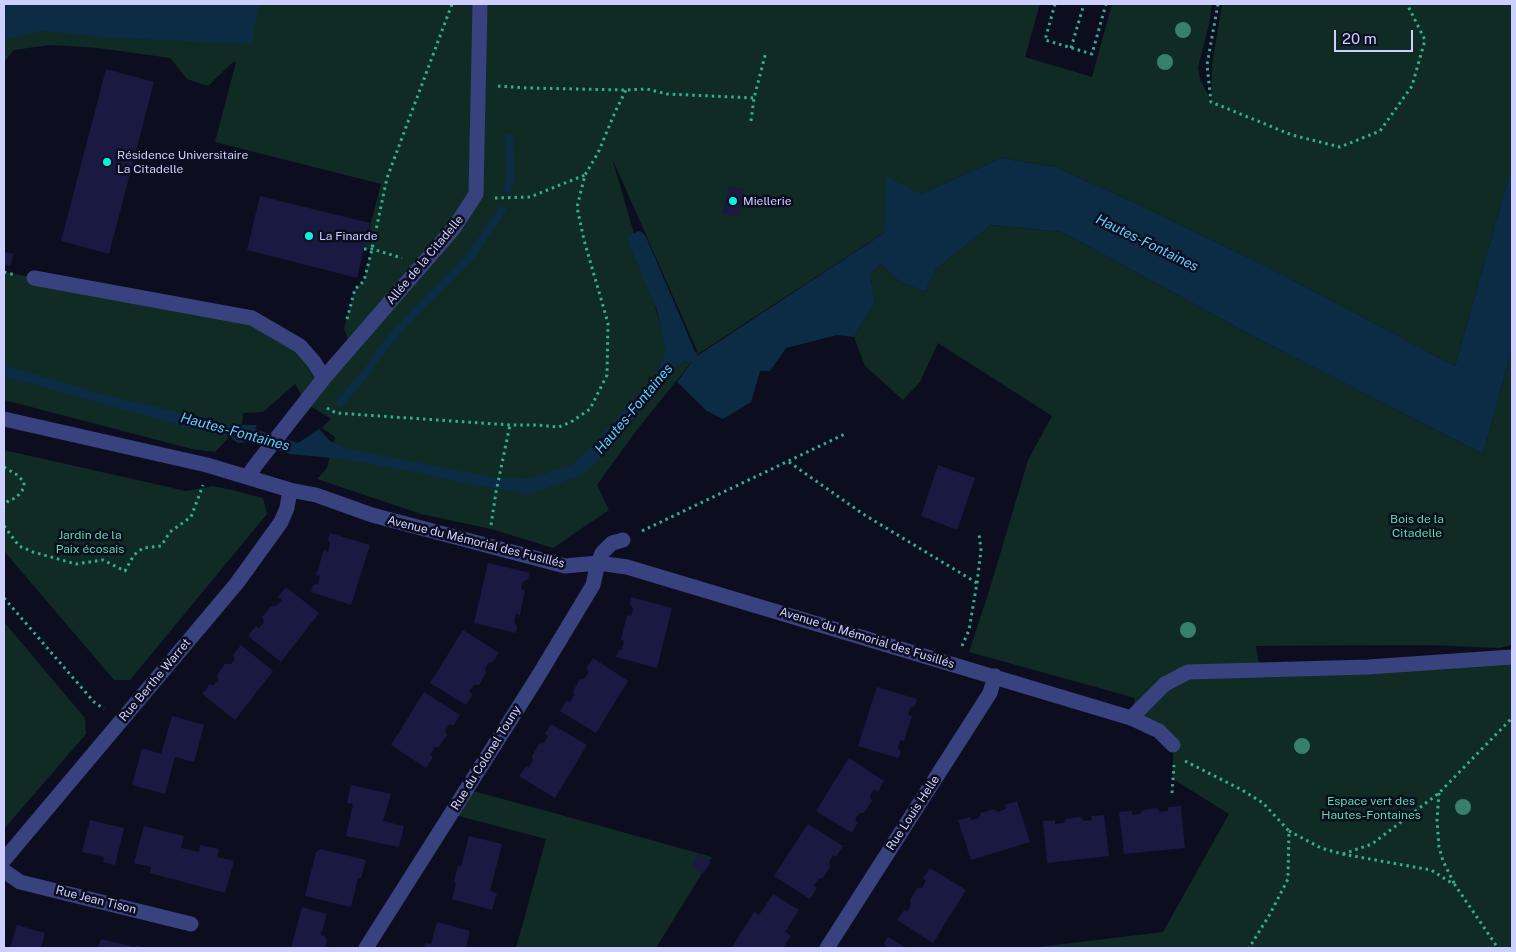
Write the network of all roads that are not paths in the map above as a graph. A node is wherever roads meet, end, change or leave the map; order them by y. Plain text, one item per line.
1 (480, 4) edge
2 (34, 278) dead end
3 (324, 378) junction
4 (4, 419) edge
5 (247, 477) junction
6 (290, 490) junction
7 (623, 540) road end
8 (598, 563) junction
9 (1512, 657) edge
10 (995, 676) junction
11 (1131, 718) junction
12 (1173, 745) road end
13 (4, 860) edge
14 (4, 871) edge
15 (191, 924) dead end
16 (366, 948) edge
17 (827, 948) edge

1 - 3 street, Allée de la Citadelle
2 - 3 street
3 - 5 street, Allée de la Citadelle
4 - 5 street, Avenue du Mémorial des Fusillés
5 - 6 street, Avenue du Mémorial des Fusillés
6 - 8 street, Avenue du Mémorial des Fusillés
6 - 13 street, Rue Berthe Warret
7 - 8 street
8 - 10 street, Avenue du Mémorial des Fusillés
8 - 16 street, Rue du Colonel Touny
9 - 11 street
10 - 11 street, Avenue du Mémorial des Fusillés
10 - 17 street, Rue Louis Helle
11 - 12 street, Avenue du Mémorial des Fusillés
14 - 15 street, Rue Jean Tison

